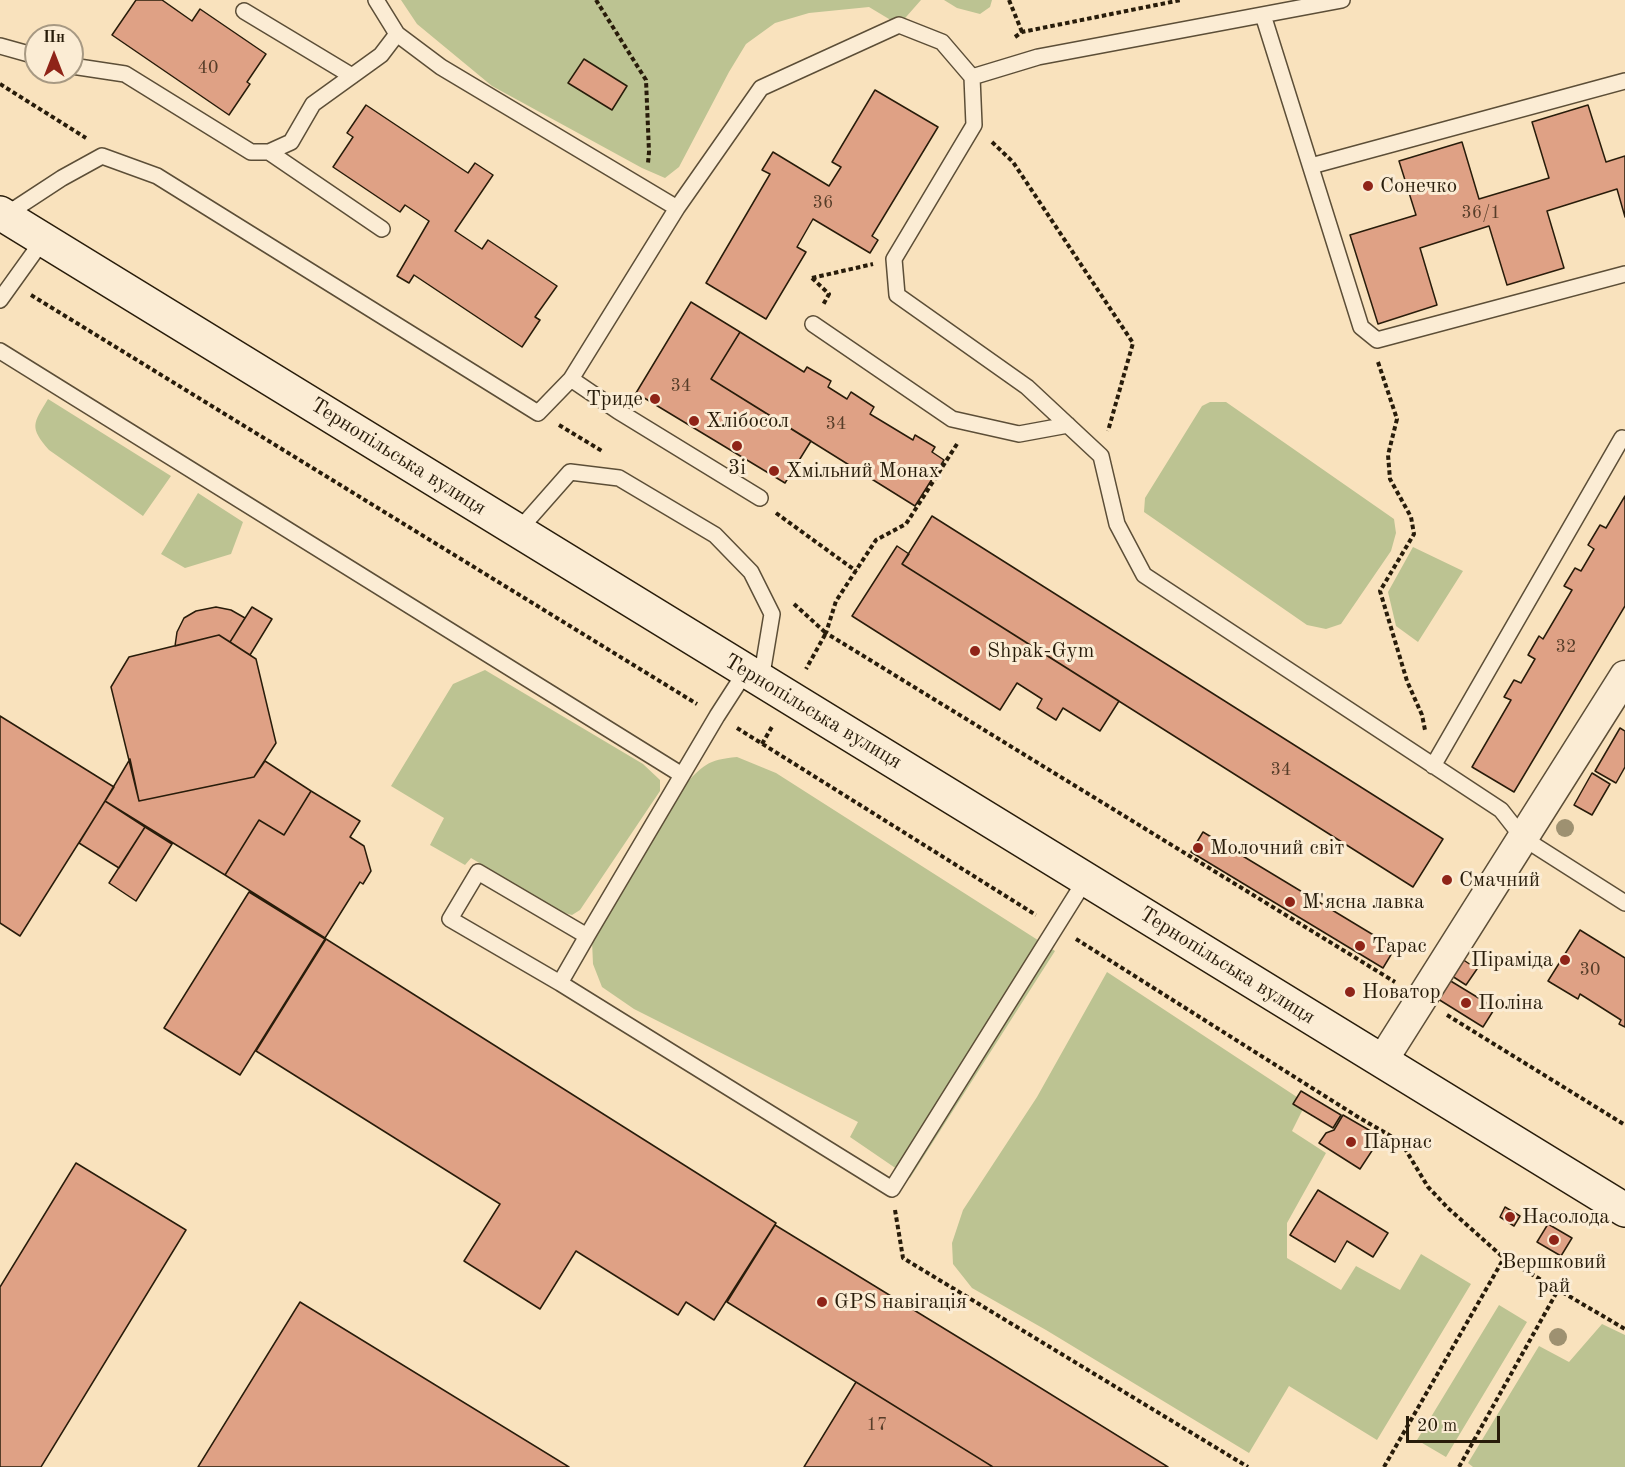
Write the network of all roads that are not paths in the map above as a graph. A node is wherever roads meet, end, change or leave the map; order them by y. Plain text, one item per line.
1 (376, 0) edge
2 (1342, 0) edge
3 (244, 11) dead end
4 (1263, 15) junction
5 (397, 34) junction
6 (0, 46) edge
7 (24, 53) edge
8 (84, 68) edge
9 (352, 76) junction
10 (972, 77) junction
11 (1625, 81) edge
12 (268, 152) junction
13 (1311, 166) junction
14 (676, 208) junction
15 (2, 214) edge
16 (382, 230) dead end
17 (43, 240) junction
18 (1625, 274) edge
19 (0, 300) edge
20 (813, 324) dead end
21 (0, 351) edge
22 (571, 379) junction
23 (1068, 425) junction
24 (1622, 438) dead end
25 (760, 498) dead end
26 (518, 531) junction
27 (754, 675) junction
28 (1625, 676) edge
29 (1433, 766) junction
30 (682, 776) junction
31 (1523, 838) junction
32 (1086, 879) junction
33 (1625, 903) edge
34 (588, 936) junction
35 (560, 983) junction
36 (1382, 1061) junction
37 (1625, 1210) edge

1 - 5 lane
2 - 4 lane
3 - 9 lane
4 - 10 lane
4 - 13 lane
5 - 9 lane
5 - 14 lane
6 - 7 lane
8 - 12 lane
9 - 12 lane
10 - 14 lane
10 - 23 lane
11 - 13 lane
12 - 16 lane
13 - 18 lane
14 - 22 lane
15 - 17 main road, Тернопільська вулиця
15 - 22 lane
17 - 19 lane
17 - 26 main road, Тернопільська вулиця
20 - 23 lane
21 - 30 lane
22 - 25 lane
23 - 29 lane
24 - 29 lane
26 - 27 main road, Тернопільська вулиця
26 - 27 lane
27 - 30 lane
27 - 32 main road, Тернопільська вулиця
28 - 31 street
29 - 31 lane
30 - 34 lane
31 - 33 lane
31 - 36 street
32 - 35 lane
32 - 36 main road, Тернопільська вулиця
34 - 35 lane
34 - 35 lane
36 - 37 main road, Тернопільська вулиця

